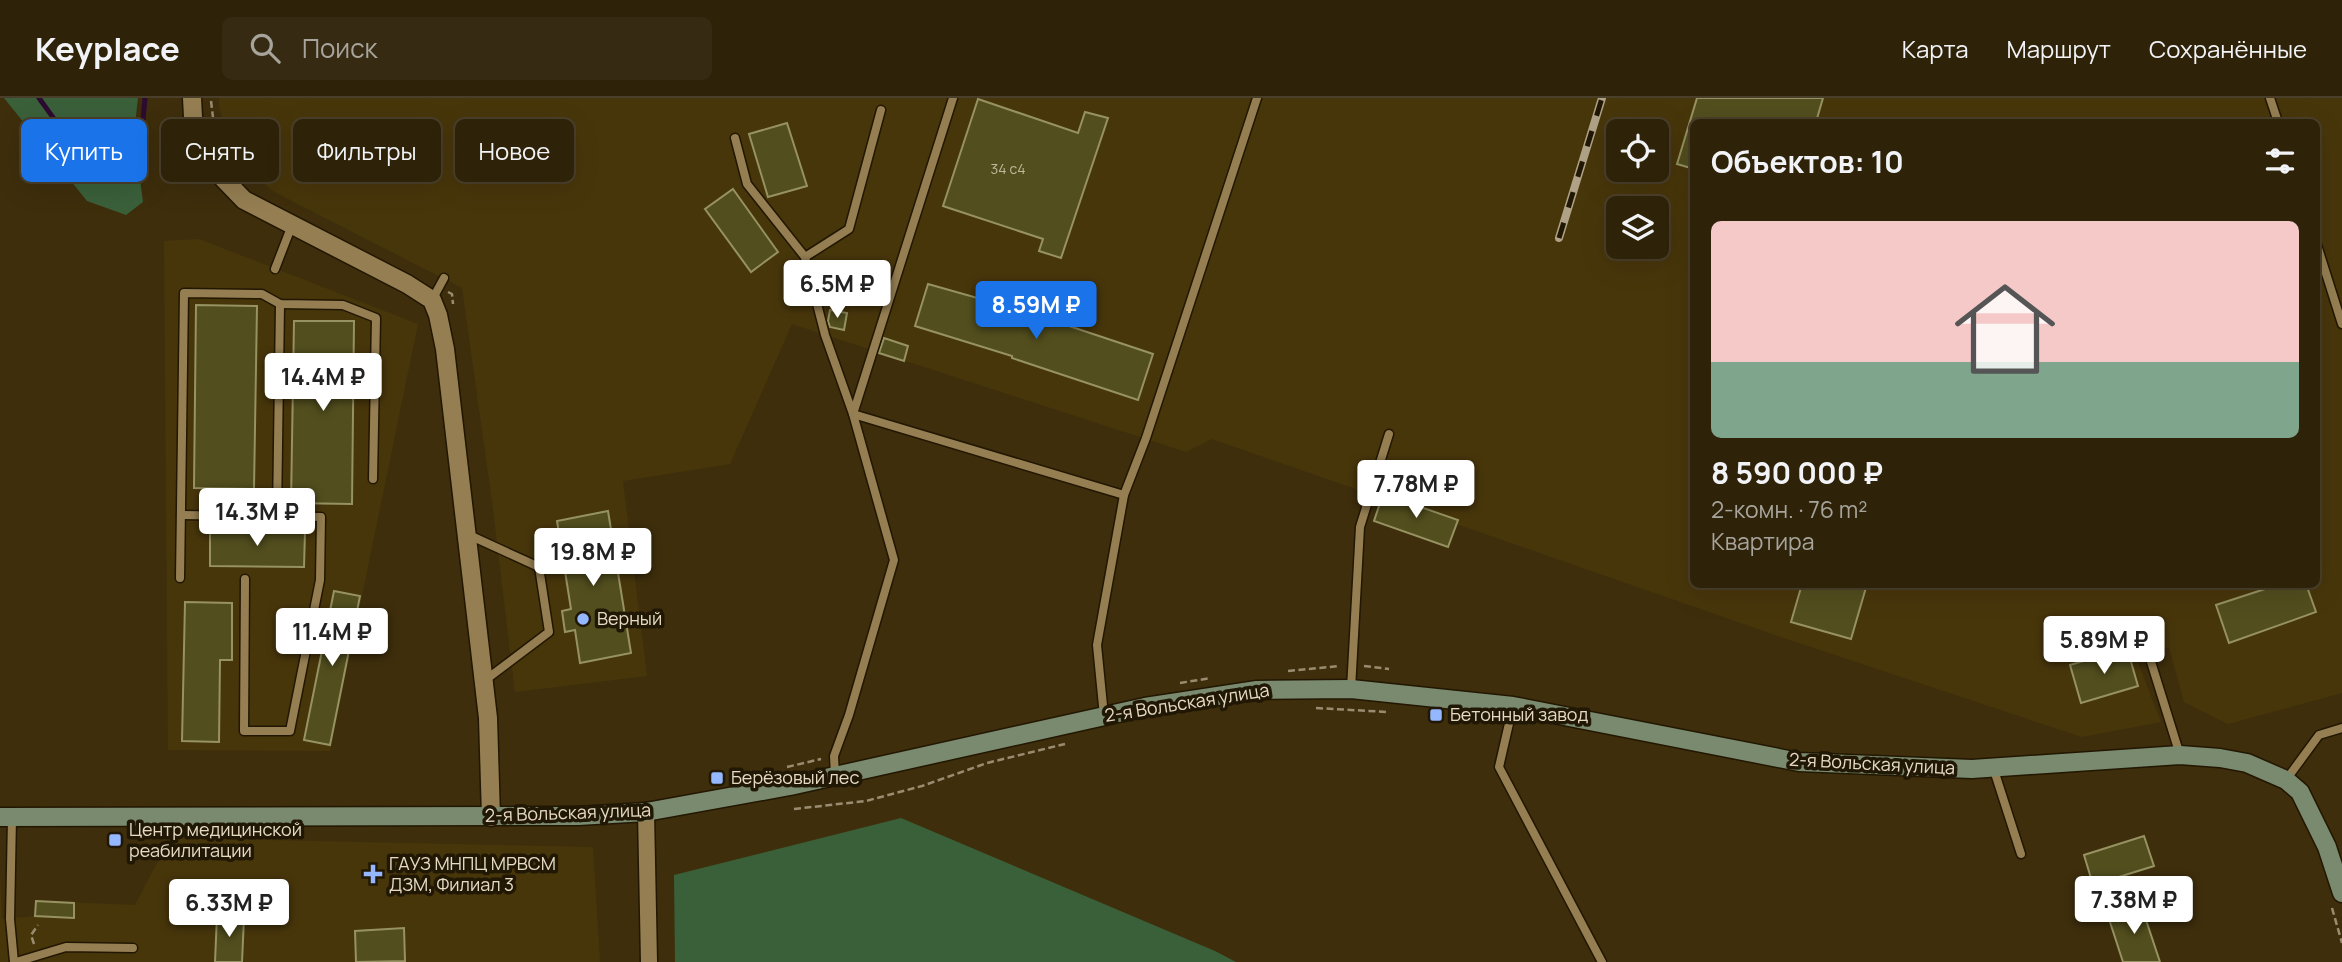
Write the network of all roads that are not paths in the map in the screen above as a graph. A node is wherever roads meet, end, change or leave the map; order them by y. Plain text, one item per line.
1 (192, 98) edge
2 (953, 98) edge
3 (1257, 98) edge
4 (2270, 98) edge
5 (881, 110) dead end
6 (2277, 119) edge
7 (736, 138) dead end
8 (292, 225) junction
9 (2320, 254) edge
10 (805, 257) junction
11 (275, 269) dead end
12 (444, 278) dead end
13 (435, 294) junction
14 (280, 304) junction
15 (2342, 324) edge
16 (853, 414) junction
17 (1389, 434) dead end
18 (373, 479) dead end
19 (1125, 495) junction
20 (181, 515) junction
21 (277, 516) junction
22 (467, 534) junction
23 (180, 578) dead end
24 (245, 579) dead end
25 (2148, 652) dead end
26 (484, 681) junction
27 (1351, 689) junction
28 (1513, 706) junction
29 (1104, 716) junction
30 (2342, 728) edge
31 (2180, 755) junction
32 (1993, 767) junction
33 (835, 777) junction
34 (2286, 780) junction
35 (646, 812) junction
36 (6, 817) edge
37 (491, 817) junction
38 (2021, 854) dead end
39 (2336, 897) edge
40 (133, 948) dead end
41 (15, 962) edge
42 (649, 962) edge
43 (1602, 962) edge

1 - 8 street
2 - 16 lane
3 - 19 lane
4 - 6 lane
5 - 10 lane
7 - 10 lane
8 - 11 lane
8 - 13 street
9 - 15 lane
10 - 16 lane
12 - 13 lane
13 - 22 street
14 - 18 lane
14 - 20 lane
14 - 21 lane
16 - 19 lane
16 - 33 lane
17 - 27 lane
19 - 29 lane
20 - 21 lane
20 - 23 lane
21 - 24 lane
22 - 26 street
22 - 26 lane
25 - 31 lane
26 - 37 street
27 - 28 main road, 2-я Вольская улица
27 - 29 main road, 2-я Вольская улица
28 - 32 main road, 2-я Вольская улица
28 - 43 lane
29 - 33 main road, 2-я Вольская улица
30 - 34 lane
31 - 32 main road, 2-я Вольская улица
31 - 34 main road, 2-я Вольская улица
32 - 38 lane
33 - 35 main road, 2-я Вольская улица
34 - 39 main road, 2-я Вольская улица
35 - 37 main road, 2-я Вольская улица
35 - 42 street
36 - 37 main road, 2-я Вольская улица
36 - 41 lane
40 - 41 lane

